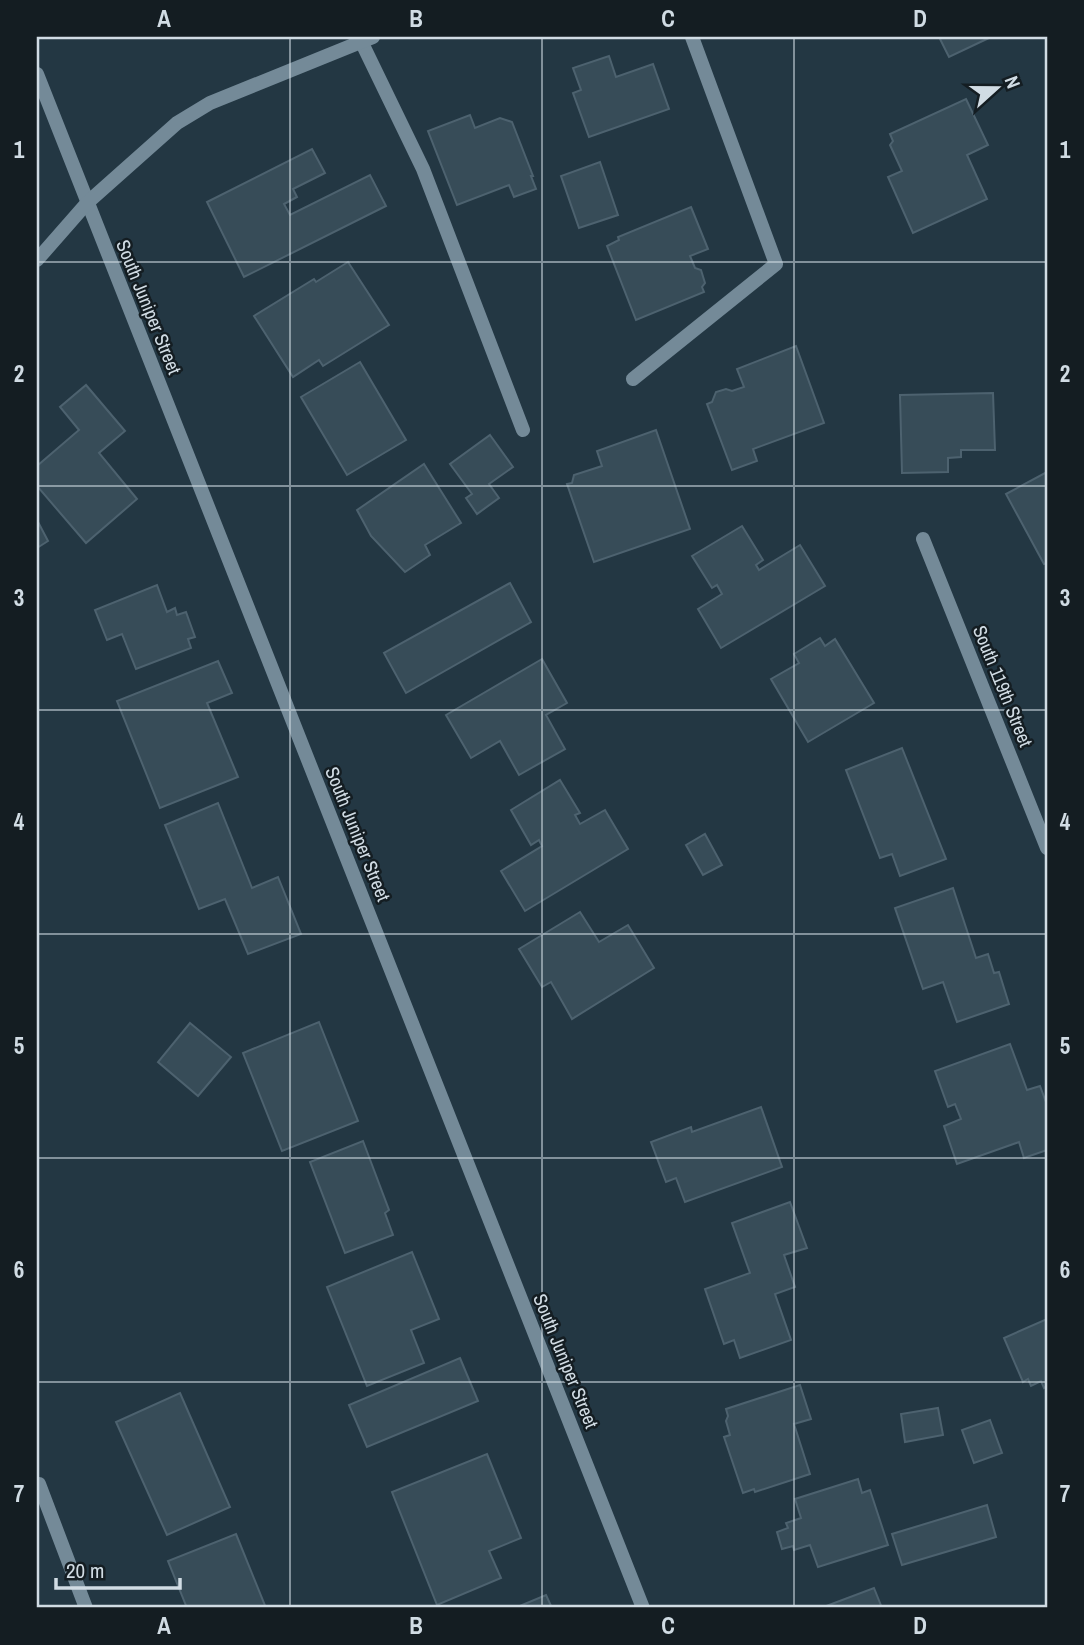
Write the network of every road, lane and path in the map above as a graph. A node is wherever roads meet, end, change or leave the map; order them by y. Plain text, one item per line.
1 (692, 37) edge
2 (367, 39) edge
3 (37, 74) edge
4 (87, 203) junction
5 (37, 260) edge
6 (633, 379) dead end
7 (523, 430) dead end
8 (923, 539) dead end
9 (1047, 848) edge
10 (39, 1484) dead end
11 (86, 1608) edge
12 (643, 1608) edge

1 - 6 street
2 - 4 street
2 - 7 street
3 - 4 street, South Juniper Street
4 - 5 street
4 - 12 street, South Juniper Street
8 - 9 street, South 119th Street
10 - 11 street

